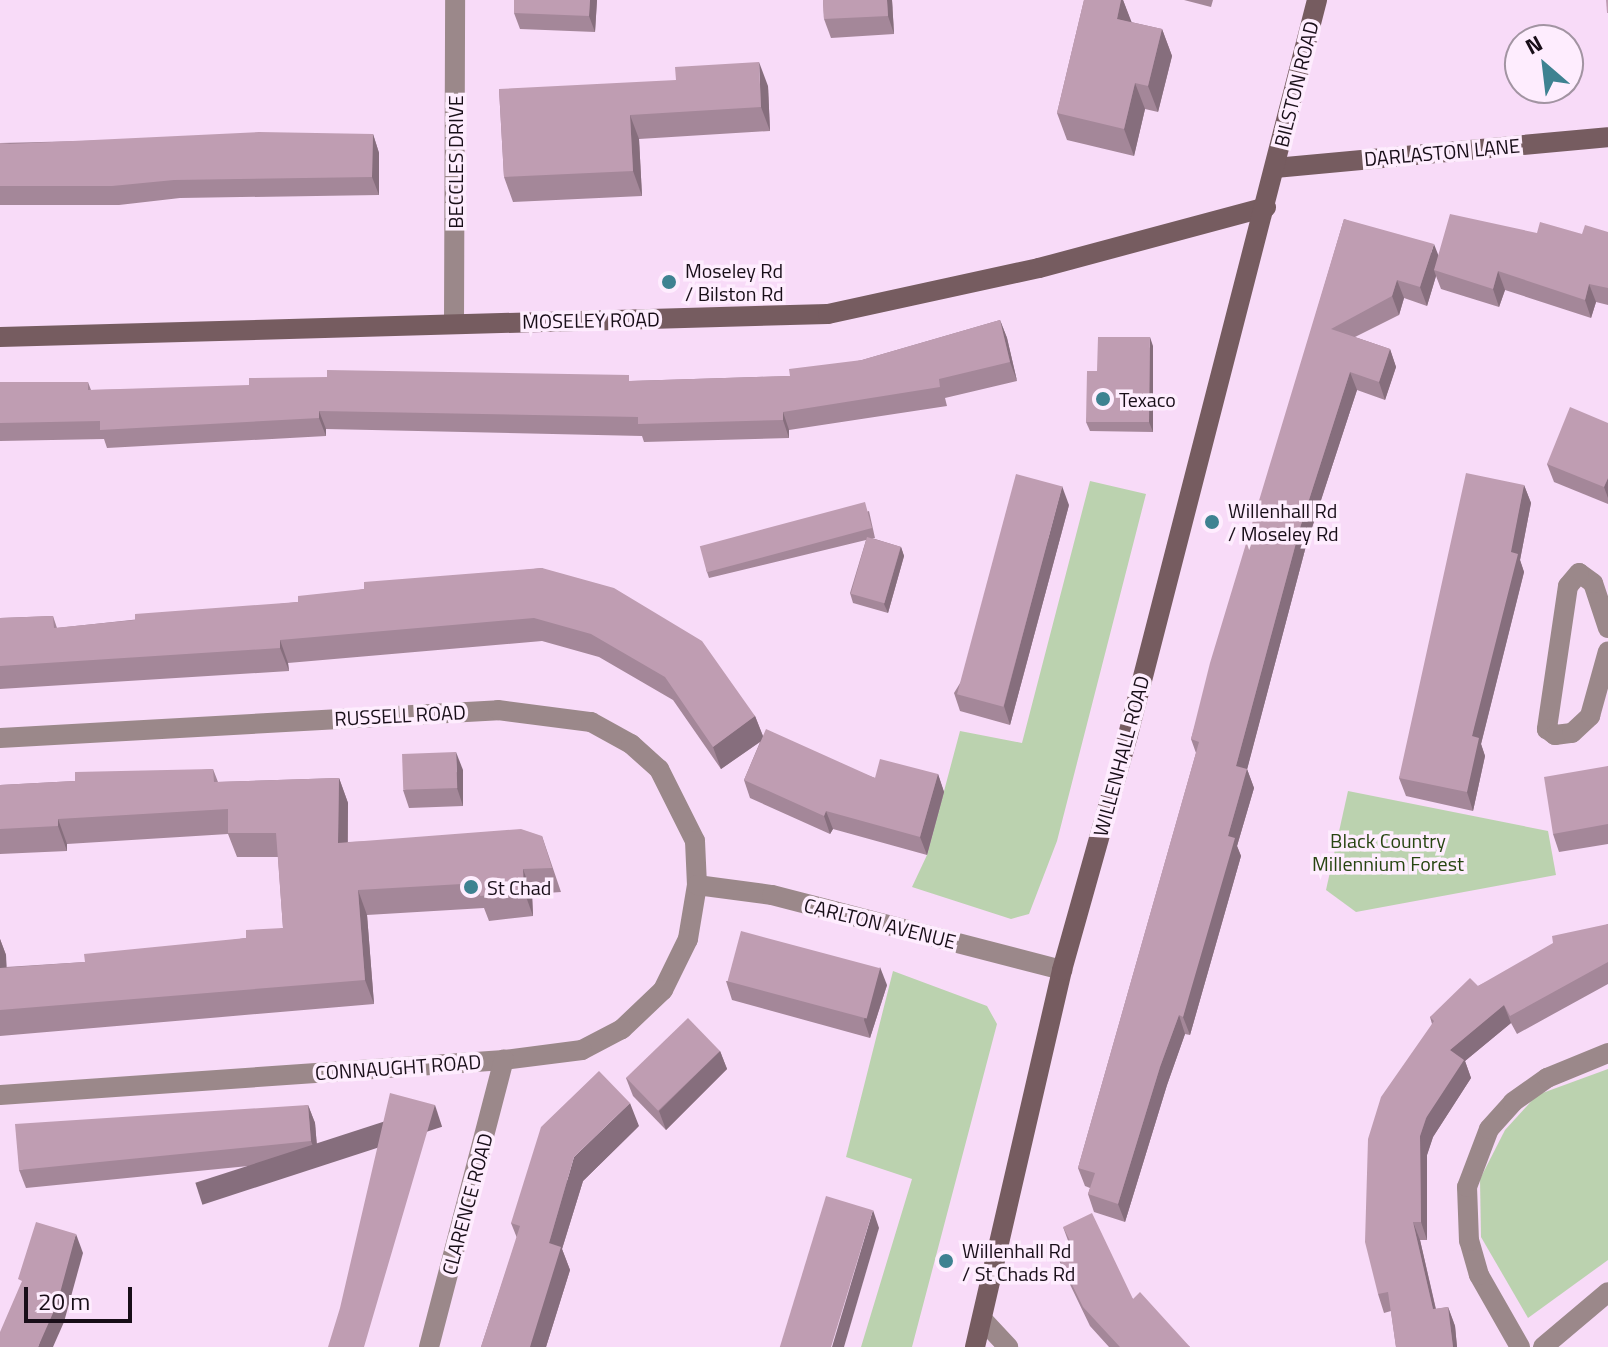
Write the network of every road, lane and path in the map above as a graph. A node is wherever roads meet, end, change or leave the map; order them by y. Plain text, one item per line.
1 (455, 0) edge
2 (1317, 0) edge
3 (1608, 137) edge
4 (1275, 168) junction
5 (1266, 207) junction
6 (454, 323) junction
7 (0, 337) edge
8 (1608, 628) edge
9 (1608, 651) edge
10 (0, 738) edge
11 (697, 885) junction
12 (1062, 970) junction
13 (1608, 1053) edge
14 (504, 1060) junction
15 (0, 1095) edge
16 (1608, 1292) edge
17 (983, 1320) junction
18 (429, 1347) edge
19 (975, 1347) edge
20 (1008, 1347) edge
21 (1520, 1347) edge
22 (1543, 1347) edge

1 - 6 street, BECCLES DRIVE
2 - 4 street, BILSTON ROAD
3 - 4 street, DARLASTON LANE
4 - 5 street, WILLENHALL ROAD
5 - 6 street, MOSELEY ROAD
5 - 12 street, WILLENHALL ROAD
6 - 7 street, MOSELEY ROAD
8 - 9 street
10 - 11 street, RUSSELL ROAD
11 - 12 street, CARLTON AVENUE
11 - 14 street, CONNAUGHT ROAD
12 - 17 street, WILLENHALL ROAD
13 - 21 street
14 - 15 street, CONNAUGHT ROAD
14 - 18 street, CLARENCE ROAD
16 - 22 street
17 - 19 street, WILLENHALL ROAD
17 - 20 street

